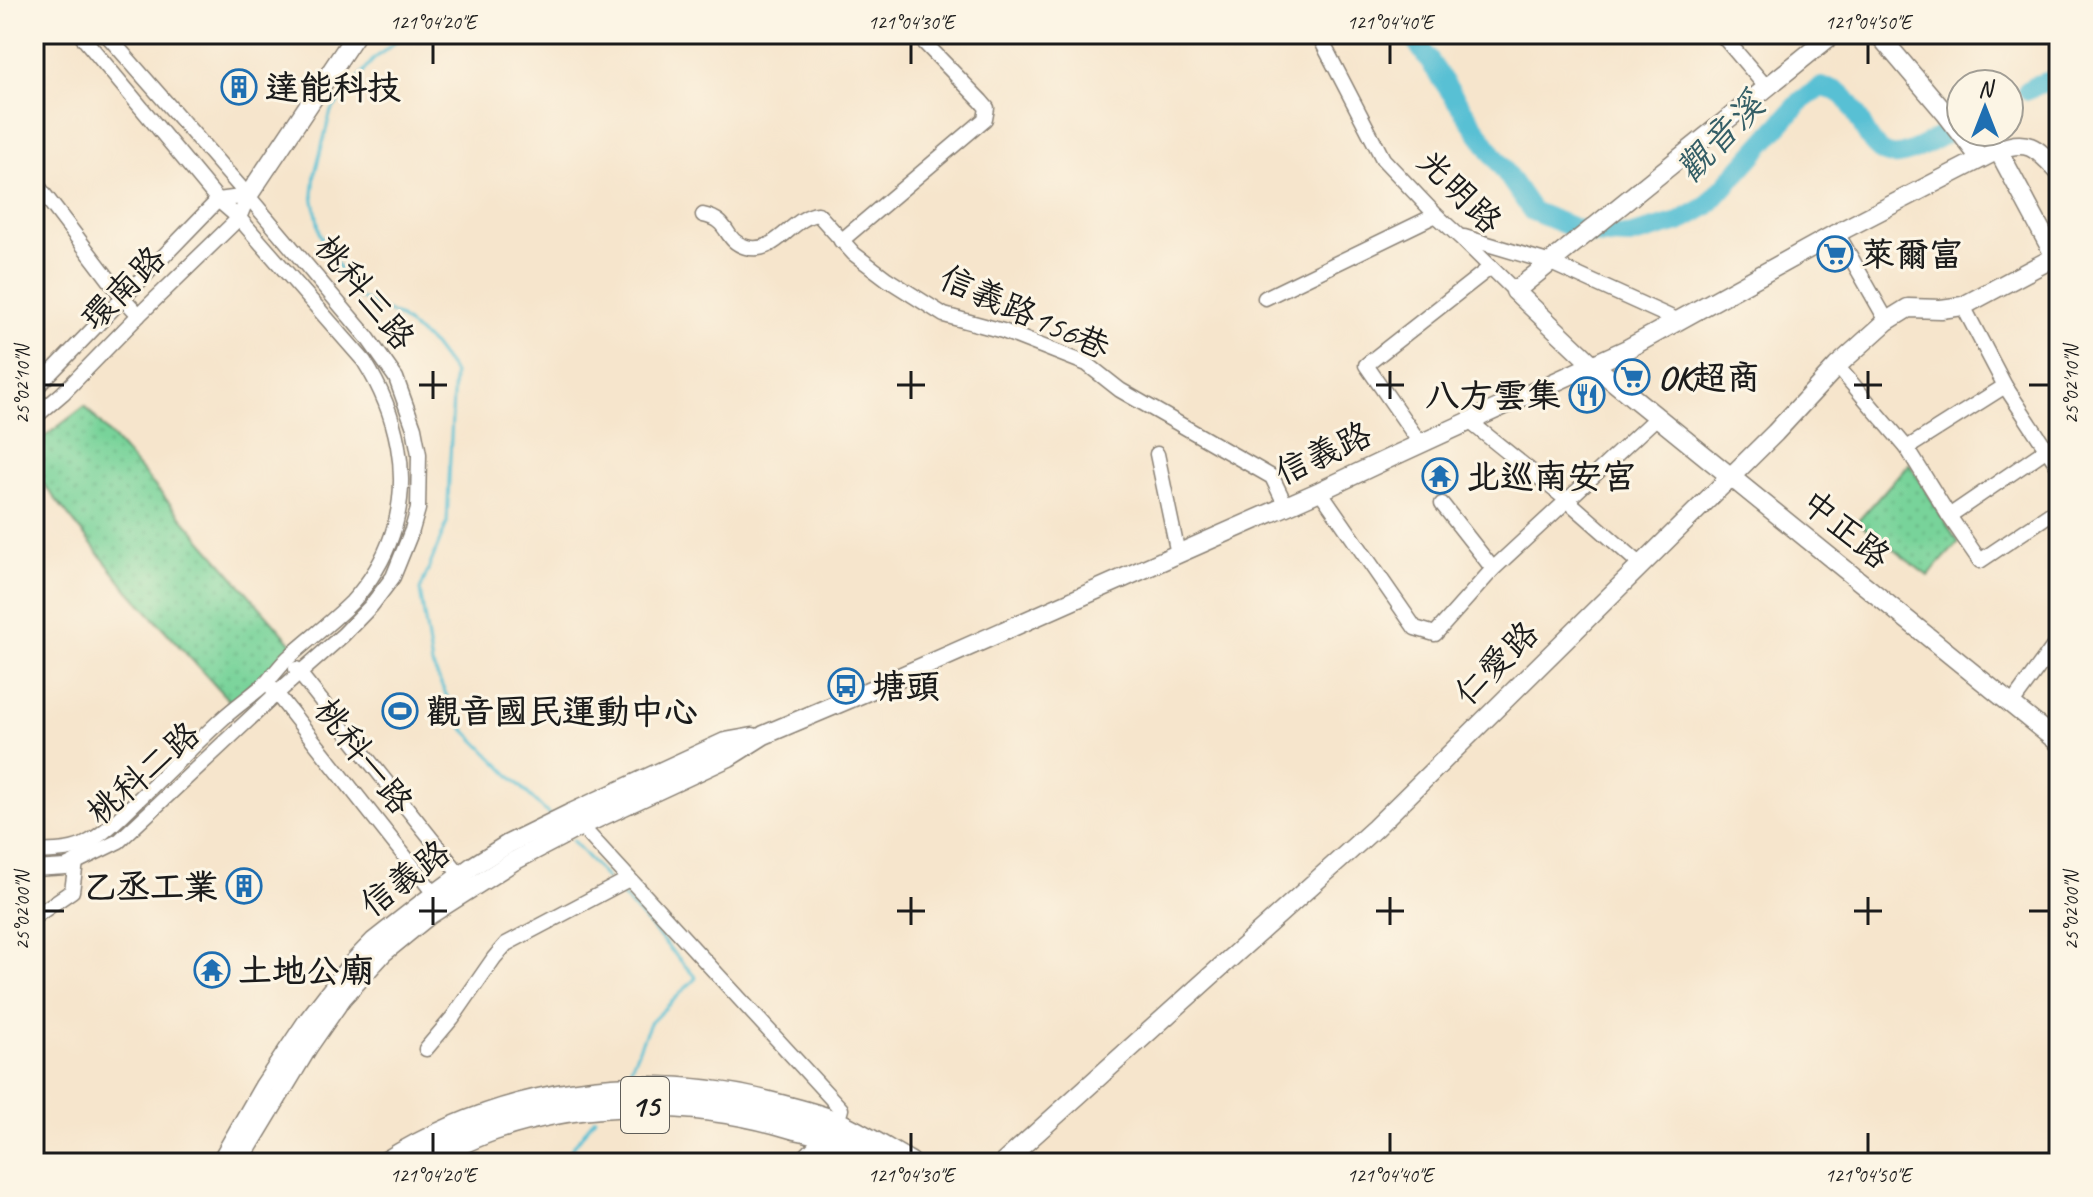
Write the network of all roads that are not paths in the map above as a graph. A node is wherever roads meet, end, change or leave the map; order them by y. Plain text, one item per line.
1 (80, 34) edge
2 (106, 34) edge
3 (356, 34) edge
4 (916, 34) edge
5 (1318, 34) edge
6 (1721, 34) edge
7 (1833, 34) edge
8 (1887, 37) edge
9 (1767, 88) junction
10 (1989, 154) junction
11 (2059, 172) edge
12 (34, 181) edge
13 (248, 196) junction
14 (218, 200) junction
15 (703, 215) dead end
16 (1436, 215) junction
17 (239, 218) junction
18 (1837, 233) junction
19 (1460, 237) junction
20 (841, 241) junction
21 (1557, 258) junction
22 (2057, 261) edge
23 (1487, 270) dead end
24 (1515, 291) junction
25 (1265, 298) dead end
26 (124, 299) junction
27 (1963, 306) junction
28 (139, 315) junction
29 (1679, 321) junction
30 (1887, 321) junction
31 (1593, 365) junction
32 (1837, 366) junction
33 (2005, 386) junction
34 (34, 390) edge
35 (1657, 417) junction
36 (34, 418) edge
37 (1469, 421) junction
38 (1420, 443) junction
39 (1907, 448) junction
40 (2047, 449) junction
41 (1157, 454) dead end
42 (2059, 468) edge
43 (1731, 477) junction
44 (1320, 491) junction
45 (1567, 500) junction
46 (1442, 504) dead end
47 (1286, 506) junction
48 (2059, 508) edge
49 (1949, 516) junction
50 (1178, 554) junction
51 (1641, 565) junction
52 (1493, 569) junction
53 (2059, 639) edge
54 (287, 659) junction
55 (300, 674) junction
56 (272, 688) junction
57 (2011, 705) junction
58 (2059, 743) edge
59 (573, 824) junction
60 (34, 852) edge
61 (76, 862) junction
62 (34, 869) edge
63 (629, 879) junction
64 (465, 882) junction
65 (439, 900) junction
66 (34, 917) edge
67 (426, 1049) dead end
68 (831, 1130) junction
69 (220, 1163) edge
70 (238, 1163) edge
71 (386, 1163) edge
72 (416, 1163) edge
73 (799, 1163) edge
74 (872, 1163) edge
75 (909, 1163) edge
76 (1003, 1163) edge

1 - 14 street, 桃科三路
2 - 13 street, 桃科三路
3 - 13 street, 環南路
4 - 20 street
5 - 16 street, 光明路
6 - 9 street
7 - 9 street
8 - 10 street
9 - 21 street
10 - 11 street
10 - 18 street, 信義路
10 - 22 street
12 - 26 street
13 - 14 street
13 - 17 street, 環南路
13 - 55 street, 桃科三路
14 - 17 street, 桃科三路
14 - 26 street, 環南路
15 - 20 street, 信義路156巷
16 - 19 street, 光明路
16 - 25 street
17 - 28 street, 環南路
17 - 54 street, 桃科三路
18 - 29 street, 信義路
18 - 30 street
19 - 21 street
19 - 24 street, 光明路
20 - 47 street, 信義路156巷
21 - 24 street
21 - 29 street
22 - 27 street, 仁愛路
23 - 38 street
24 - 31 street, 光明路
26 - 28 street
26 - 34 street, 環南路
27 - 30 street, 仁愛路
27 - 33 street
28 - 36 street, 環南路
29 - 31 street, 信義路
30 - 32 street, 仁愛路
31 - 35 street, 中正路
31 - 37 street, 信義路
32 - 39 street
32 - 43 street, 仁愛路
33 - 39 street
33 - 40 street
35 - 43 street, 中正路
35 - 45 street
37 - 38 street, 信義路
37 - 45 street
38 - 44 street, 信義路
39 - 49 street
40 - 42 street
40 - 49 street
41 - 50 street
43 - 51 street, 仁愛路
43 - 57 street, 中正路
44 - 47 street, 信義路
44 - 52 street
45 - 51 street
45 - 52 street
46 - 52 street
47 - 50 street, 信義路
48 - 49 street
50 - 59 street, 信義路
51 - 76 street, 仁愛路
53 - 57 street
54 - 55 street, 桃科一路
54 - 56 street, 桃科三路
55 - 56 street, 桃科三路
55 - 64 street, 桃科一路
56 - 60 street, 桃科二路
56 - 61 street, 桃科二路
56 - 65 street, 桃科一路
57 - 58 street, 中正路
59 - 63 street
59 - 64 street, 信義路
61 - 62 street, 桃科二路
61 - 66 street
63 - 67 street
63 - 68 street
64 - 65 street, 信義路
65 - 69 street, 信義路
65 - 70 street, 信義路
68 - 71 main road, 15
68 - 72 main road, 15
68 - 73 street
68 - 74 main road, 15
68 - 75 main road, 15

